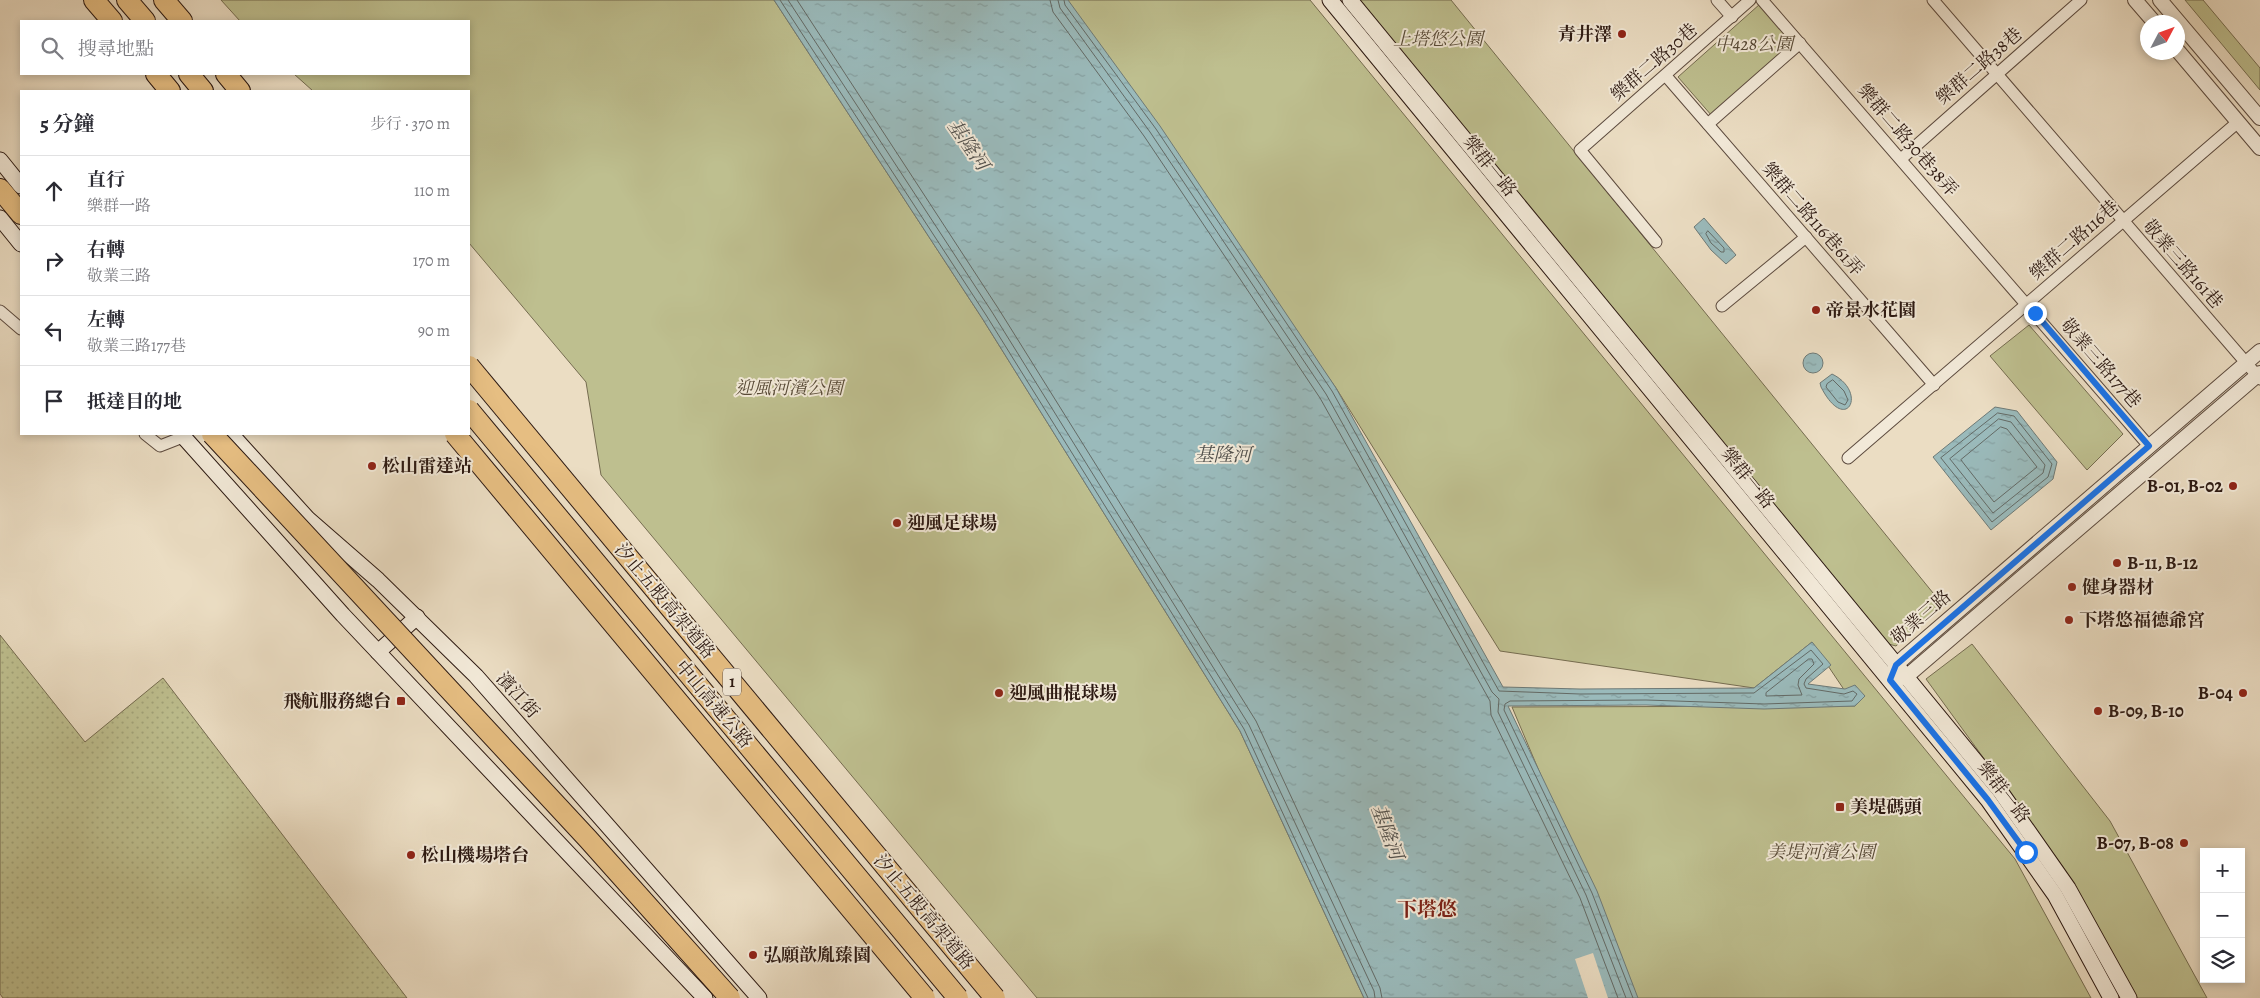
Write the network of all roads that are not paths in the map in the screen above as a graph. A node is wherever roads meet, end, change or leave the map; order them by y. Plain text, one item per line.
1 (94, 0) edge
2 (127, 0) edge
3 (164, 0) edge
4 (1330, 0) edge
5 (1350, 0) edge
6 (1717, 0) edge
7 (1750, 0) edge
8 (1762, 0) edge
9 (1933, 0) edge
10 (2081, 0) edge
11 (2135, 0) edge
12 (2160, 0) edge
13 (2148, 15) edge
14 (1732, 17) junction
15 (111, 20) edge
16 (144, 20) edge
17 (181, 20) edge
18 (1800, 43) junction
19 (2185, 59) edge
20 (1997, 73) junction
21 (157, 75) edge
22 (190, 75) edge
23 (227, 75) edge
24 (1666, 76) junction
25 (169, 90) edge
26 (202, 90) edge
27 (239, 90) edge
28 (2260, 118) edge
29 (2238, 122) junction
30 (1708, 124) junction
31 (2260, 148) edge
32 (1901, 159) junction
33 (0, 160) edge
34 (20, 185) edge
35 (0, 189) edge
36 (20, 213) edge
37 (0, 218) edge
38 (2122, 221) junction
39 (1806, 237) junction
40 (1656, 242) dead end
41 (20, 243) edge
42 (2026, 304) junction
43 (1722, 306) dead end
44 (0, 311) edge
45 (20, 328) edge
46 (2260, 351) edge
47 (2246, 363) junction
48 (470, 367) edge
49 (2259, 376) edge
50 (1934, 385) junction
51 (470, 411) edge
52 (146, 435) edge
53 (182, 435) edge
54 (213, 435) edge
55 (232, 435) edge
56 (456, 435) edge
57 (2149, 446) junction
58 (1848, 458) dead end
59 (417, 617) junction
60 (378, 652) junction
61 (1896, 665) junction
62 (1906, 677) junction
63 (1890, 680) junction
64 (705, 998) edge
65 (730, 998) edge
66 (760, 998) edge
67 (925, 998) edge
68 (958, 998) edge
69 (995, 998) edge
70 (2111, 998) edge
71 (2128, 998) edge

1 - 15 highway
2 - 16 highway
3 - 17 highway
4 - 63 main road, 樂群一路
5 - 61 main road, 樂群一路
6 - 14 street
7 - 14 street, 樂群二路30巷
8 - 18 street, 樂群二路30巷38弄
9 - 20 street, 敬業三路161巷
10 - 20 street, 樂群二路38巷
11 - 13 street
12 - 28 street
14 - 24 street, 樂群二路30巷
18 - 30 street
18 - 32 street, 樂群二路30巷38弄
19 - 29 street
20 - 32 street, 樂群二路38巷
20 - 38 street, 敬業三路161巷
21 - 25 highway
22 - 26 highway
23 - 27 highway
24 - 30 street, 樂群二路116巷61弄
24 - 40 street, 樂群二路30巷
29 - 31 street
29 - 38 street, 樂群二路116巷
30 - 39 street, 樂群二路116巷61弄
32 - 42 street, 樂群二路30巷38弄
33 - 34 main road
35 - 36 highway
37 - 41 main road
38 - 42 street, 樂群二路116巷
38 - 47 street, 敬業三路161巷
39 - 43 street
39 - 50 street, 樂群二路116巷61弄
42 - 50 street, 樂群二路116巷
42 - 57 street, 敬業三路177巷
44 - 45 street
46 - 47 street, 敬業三路
47 - 49 street, 敬業三路161巷
47 - 57 street, 敬業三路
48 - 69 highway, 汐止五股高架道路 / 1, bridge
49 - 62 street, 敬業三路
50 - 58 street, 樂群二路116巷
51 - 68 highway, 中山高速公路 / 1, bridge
52 - 53 street
53 - 60 main road
54 - 65 highway, bridge
55 - 59 main road, 濱江街
56 - 67 highway, 中山高速公路, bridge
57 - 61 street, 敬業三路
59 - 60 main road
59 - 66 main road, 濱江街
60 - 64 main road
61 - 62 main road, 樂群一路
61 - 63 street, 敬業三路
62 - 63 street, 敬業三路
62 - 71 main road, 樂群一路
63 - 70 main road, 樂群一路

